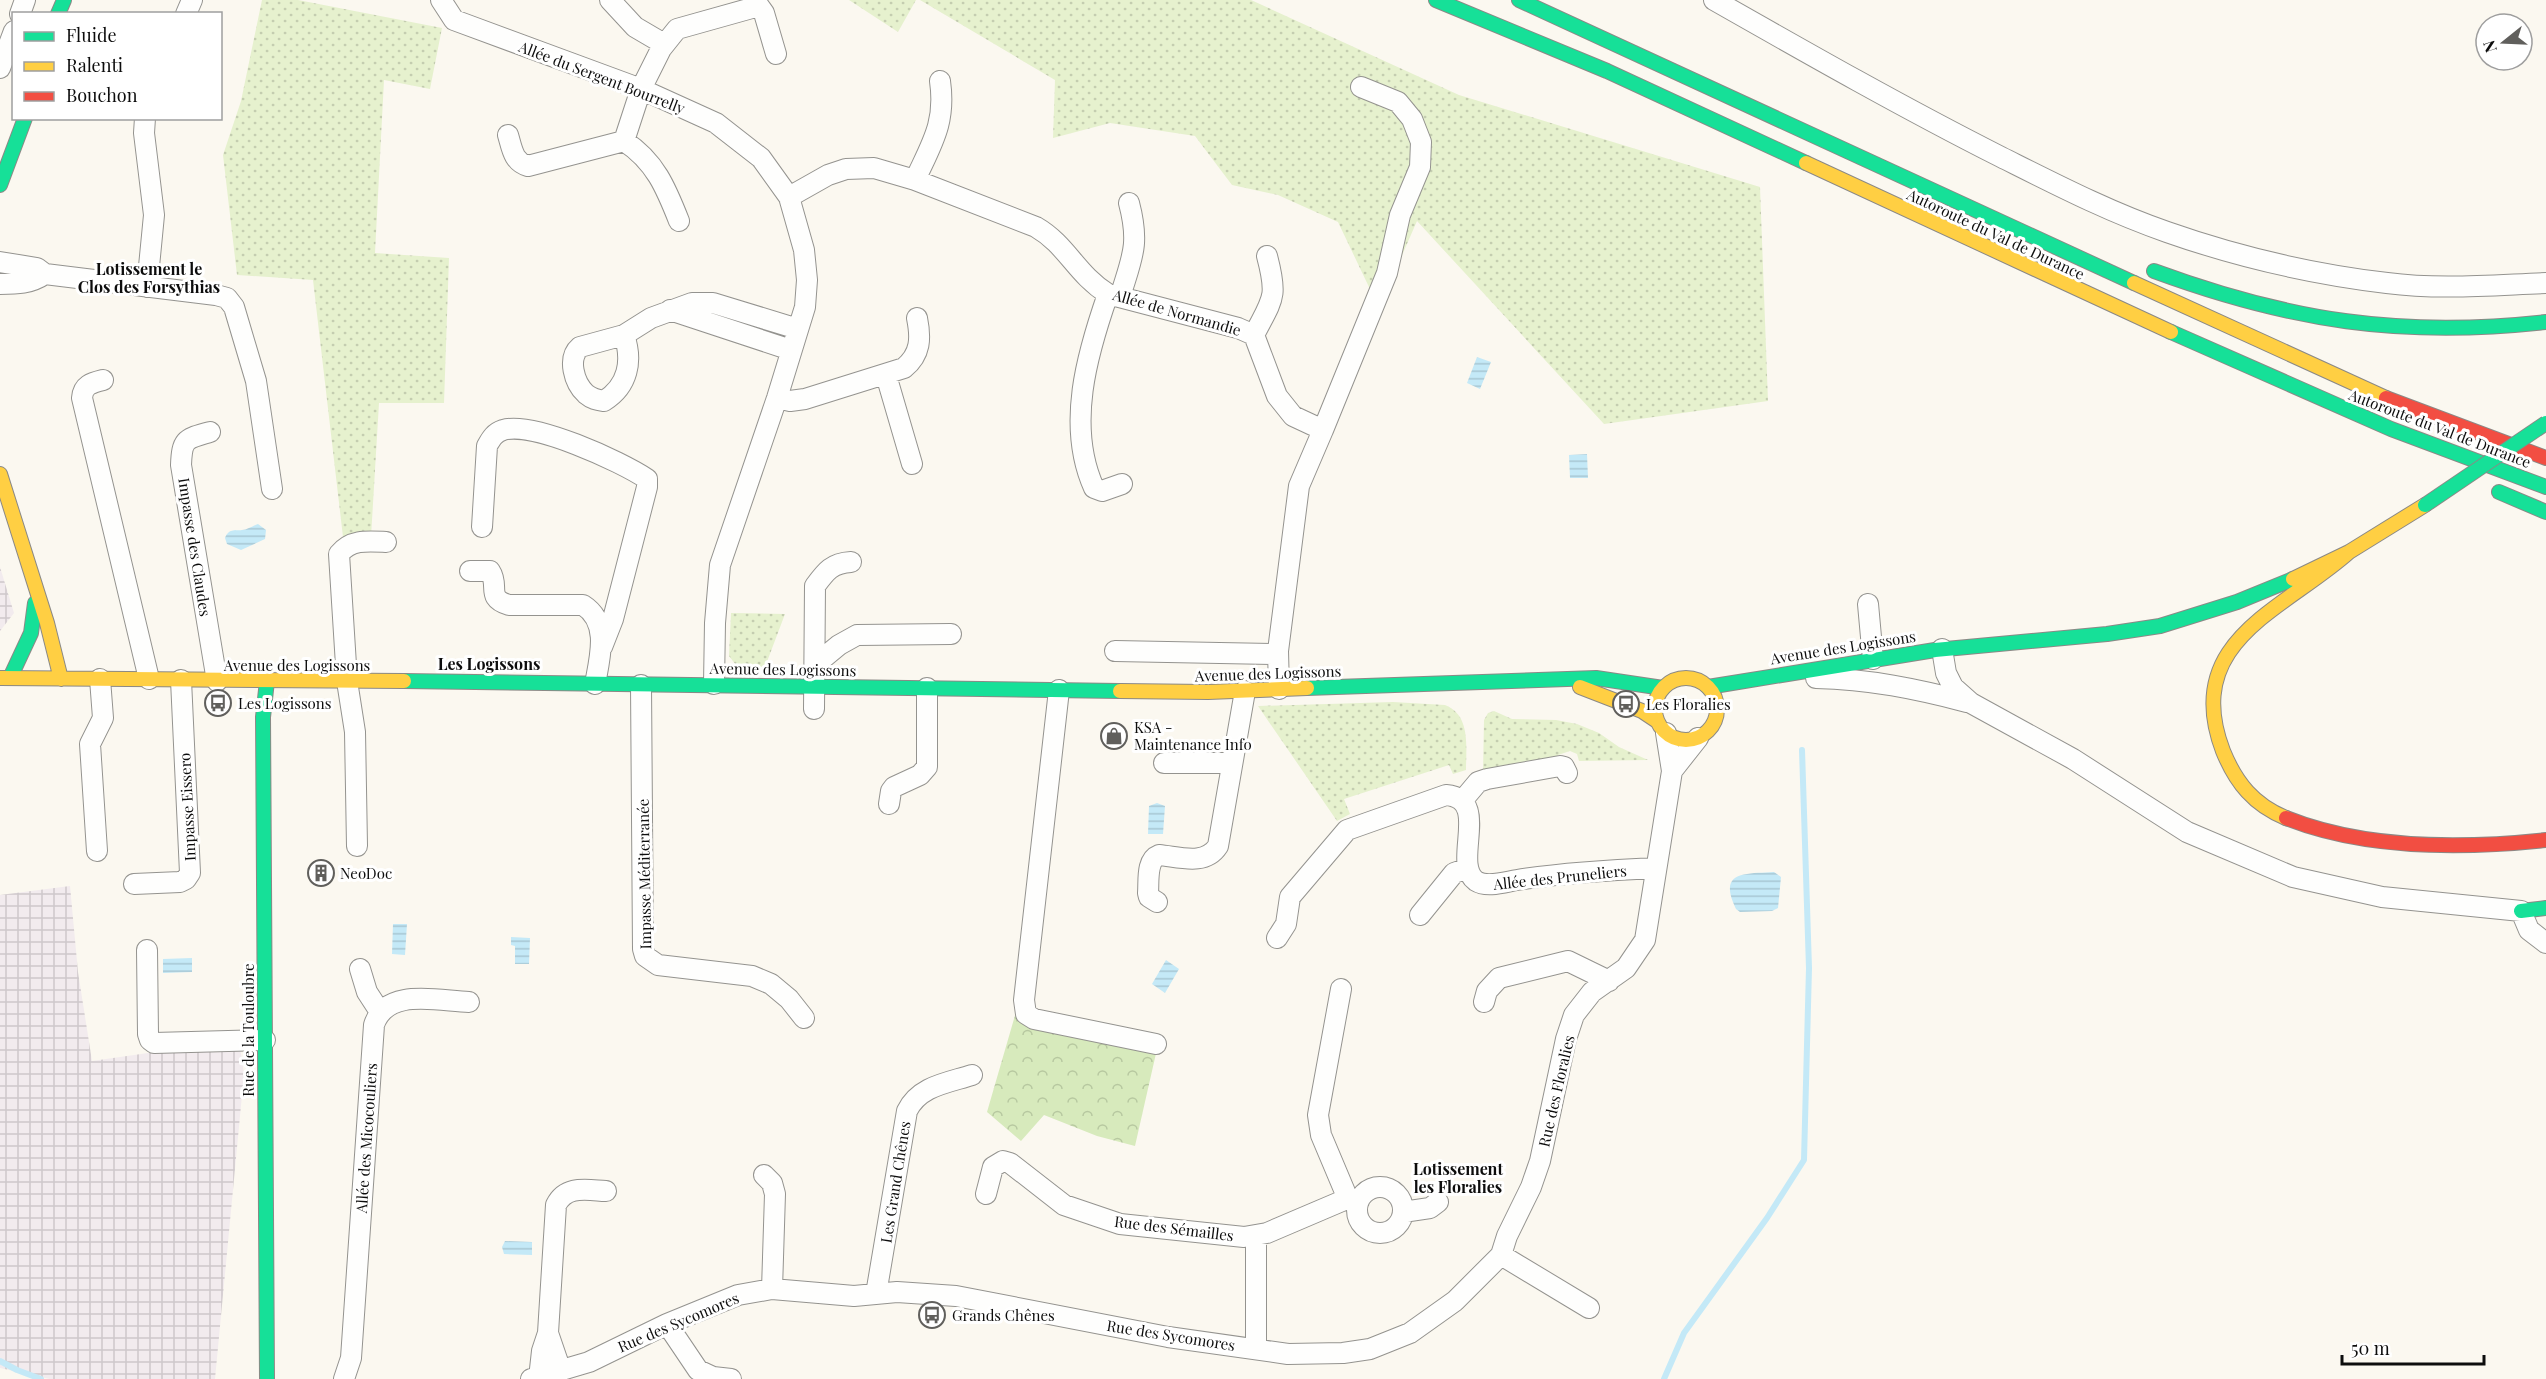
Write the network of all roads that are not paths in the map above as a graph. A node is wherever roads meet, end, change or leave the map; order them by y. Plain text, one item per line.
1 (441, 0) edge
2 (610, 0) edge
3 (1436, 0) edge
4 (1519, 0) edge
5 (1527, 0) edge
6 (1714, 0) edge
7 (12, 36) edge
8 (664, 44) junction
9 (776, 54) dead end
10 (0, 68) edge
11 (940, 81) dead end
12 (1361, 87) dead end
13 (641, 89) junction
14 (24, 120) edge
15 (145, 120) edge
16 (1823, 124) dead end
17 (508, 135) dead end
18 (624, 141) junction
19 (915, 180) junction
20 (0, 185) edge
21 (789, 197) junction
22 (1129, 203) dead end
23 (679, 220) dead end
24 (1267, 256) dead end
25 (0, 262) edge
26 (2138, 264) dead end
27 (45, 274) junction
28 (2546, 283) edge
29 (0, 284) edge
30 (147, 287) junction
31 (1114, 295) junction
32 (670, 310) junction
33 (917, 318) dead end
34 (2546, 322) edge
35 (798, 328) junction
36 (624, 335) dead end
37 (1254, 335) junction
38 (791, 350) junction
39 (2240, 364) junction
40 (886, 375) junction
41 (103, 380) dead end
42 (777, 398) junction
43 (2319, 413) dead end
44 (2546, 423) edge
45 (1323, 430) junction
46 (210, 432) dead end
47 (2546, 459) edge
48 (912, 464) dead end
49 (2450, 471) dead end
50 (0, 474) edge
51 (1122, 484) dead end
52 (2546, 487) edge
53 (272, 489) dead end
54 (2546, 512) edge
55 (482, 527) dead end
56 (386, 543) dead end
57 (2349, 552) junction
58 (851, 562) dead end
59 (470, 571) dead end
60 (34, 587) junction
61 (1869, 604) dead end
62 (951, 634) dead end
63 (602, 647) junction
64 (1939, 649) junction
65 (1115, 651) dead end
66 (1278, 651) junction
67 (1873, 659) junction
68 (816, 664) junction
69 (1756, 678) junction
70 (61, 679) junction
71 (100, 679) junction
72 (148, 679) junction
73 (3, 680) edge
74 (181, 680) junction
75 (217, 681) junction
76 (267, 681) junction
77 (347, 681) junction
78 (1564, 681) junction
79 (595, 684) junction
80 (714, 684) junction
81 (641, 685) junction
82 (815, 686) junction
83 (1708, 687) junction
84 (927, 688) junction
85 (1663, 688) junction
86 (1279, 689) junction
87 (1059, 690) junction
88 (1245, 691) junction
89 (1971, 703) junction
90 (1717, 705) junction
91 (814, 709) dead end
92 (1661, 727) junction
93 (1698, 738) junction
94 (1164, 763) dead end
95 (1232, 763) junction
96 (1672, 771) junction
97 (1568, 772) dead end
98 (1462, 801) junction
99 (889, 804) dead end
100 (2546, 840) edge
101 (357, 846) dead end
102 (97, 851) dead end
103 (1468, 868) junction
104 (1656, 868) junction
105 (134, 884) dead end
106 (1157, 902) dead end
107 (2546, 908) edge
108 (2521, 911) junction
109 (1420, 915) dead end
110 (1277, 938) dead end
111 (2546, 942) edge
112 (147, 950) dead end
113 (360, 969) dead end
114 (1609, 981) junction
115 (1341, 989) dead end
116 (469, 1002) dead end
117 (1484, 1002) dead end
118 (380, 1012) junction
119 (804, 1018) dead end
120 (265, 1040) junction
121 (1156, 1044) dead end
122 (972, 1075) dead end
123 (764, 1175) dead end
124 (606, 1191) dead end
125 (986, 1194) dead end
126 (1354, 1200) junction
127 (1438, 1202) dead end
128 (1403, 1212) junction
129 (1256, 1235) junction
130 (1501, 1255) junction
131 (772, 1289) junction
132 (876, 1294) junction
133 (1589, 1308) dead end
134 (667, 1324) junction
135 (548, 1333) junction
136 (1256, 1348) junction
137 (351, 1358) junction
138 (561, 1371) junction
139 (270, 1378) edge
140 (535, 1378) edge
141 (344, 1379) edge
142 (362, 1379) edge
143 (731, 1379) edge

1 - 13 street, Allée du Sergent Bourrelly
2 - 8 street
3 - 39 main road, Autoroute du Val de Durance
4 - 47 main road, Autoroute du Val de Durance
5 - 16 main road
6 - 28 street
7 - 10 street
8 - 9 street
8 - 13 street
11 - 19 street
12 - 45 street
13 - 18 street
13 - 21 street, Allée du Sergent Bourrelly
14 - 20 main road
15 - 30 street
17 - 18 street
18 - 23 street
19 - 21 street, Allée de Normandie
19 - 31 street, Allée de Normandie
21 - 35 street, Allée du Sergent Bourrelly
22 - 31 street
24 - 37 street
25 - 27 street
26 - 34 main road
27 - 29 street
27 - 30 street
30 - 53 street
31 - 37 street, Allée de Normandie
31 - 51 street
32 - 35 street
32 - 36 street
32 - 38 street
33 - 40 street
35 - 38 street, Allée du Sergent Bourrelly
37 - 45 street, Allée de Normandie
38 - 42 street, Allée du Sergent Bourrelly
39 - 43 main road
39 - 52 main road, Autoroute du Val de Durance
40 - 42 street
40 - 48 street
41 - 72 street
42 - 80 street, Allée du Sergent Bourrelly
44 - 57 main road, bridge
45 - 66 street
46 - 75 street, Impasse des Claudes
49 - 54 main road
50 - 60 main road
55 - 63 street
56 - 77 street
57 - 64 main road, Avenue des Logissons
57 - 100 main road
58 - 68 street
59 - 63 street
60 - 70 main road
60 - 73 main road
61 - 67 street
62 - 68 street
63 - 79 street
64 - 67 main road, Avenue des Logissons
64 - 89 street
65 - 66 street
66 - 86 street
67 - 69 main road, Avenue des Logissons
68 - 82 street
69 - 83 main road, Avenue des Logissons
69 - 89 street
69 - 90 main road, Avenue des Logissons
70 - 71 main road, Avenue des Logissons
70 - 73 main road, Avenue des Logissons
71 - 72 main road, Avenue des Logissons
71 - 102 street
72 - 74 main road, Avenue des Logissons
74 - 75 main road, Avenue des Logissons
74 - 105 street, Impasse Eissero
75 - 76 main road, Avenue des Logissons
76 - 77 main road, Avenue des Logissons
76 - 120 main road, Rue de la Touloubre
77 - 79 main road, Avenue des Logissons
77 - 101 street
78 - 85 main road, Avenue des Logissons
78 - 86 main road, Avenue des Logissons
78 - 92 main road, Avenue des Logissons
79 - 81 main road, Avenue des Logissons
80 - 81 main road, Avenue des Logissons
80 - 82 main road, Avenue des Logissons
81 - 119 street, Impasse Méditerranée
82 - 84 main road, Avenue des Logissons
82 - 91 street
83 - 85 main road
83 - 90 main road
84 - 87 main road, Avenue des Logissons
84 - 99 street
85 - 92 main road
86 - 88 main road, Avenue des Logissons
87 - 88 main road, Avenue des Logissons
87 - 121 street
88 - 95 street
89 - 108 street
90 - 93 main road
92 - 93 main road
92 - 96 street, Rue des Floralies
93 - 96 street, Rue des Floralies
94 - 95 street
95 - 106 street
96 - 104 street, Rue des Floralies
97 - 98 street
98 - 103 street
98 - 110 street
103 - 104 street, Allée des Pruneliers
103 - 109 street
104 - 114 street, Rue des Floralies
107 - 108 main road
108 - 111 street
112 - 120 street
113 - 118 street
114 - 117 street
114 - 130 street, Rue des Floralies
115 - 126 street
116 - 118 street
118 - 137 street, Allée des Micocouliers
120 - 139 main road, Rue de la Touloubre
122 - 132 street, Les Grand Chênes
123 - 131 street
124 - 135 street
125 - 129 street, Rue des Sémailles
126 - 128 street
126 - 128 street
126 - 129 street, Rue des Sémailles
127 - 128 street
129 - 136 street
130 - 133 street
130 - 136 street, Rue des Floralies
131 - 132 street, Rue des Sycomores
131 - 134 street, Rue des Sycomores
132 - 136 street, Rue des Sycomores
134 - 138 street, Rue des Sycomores
134 - 143 street
135 - 138 street
135 - 140 street
137 - 141 street, Allée des Micocouliers
137 - 142 street
138 - 140 street, Rue des Sycomores

